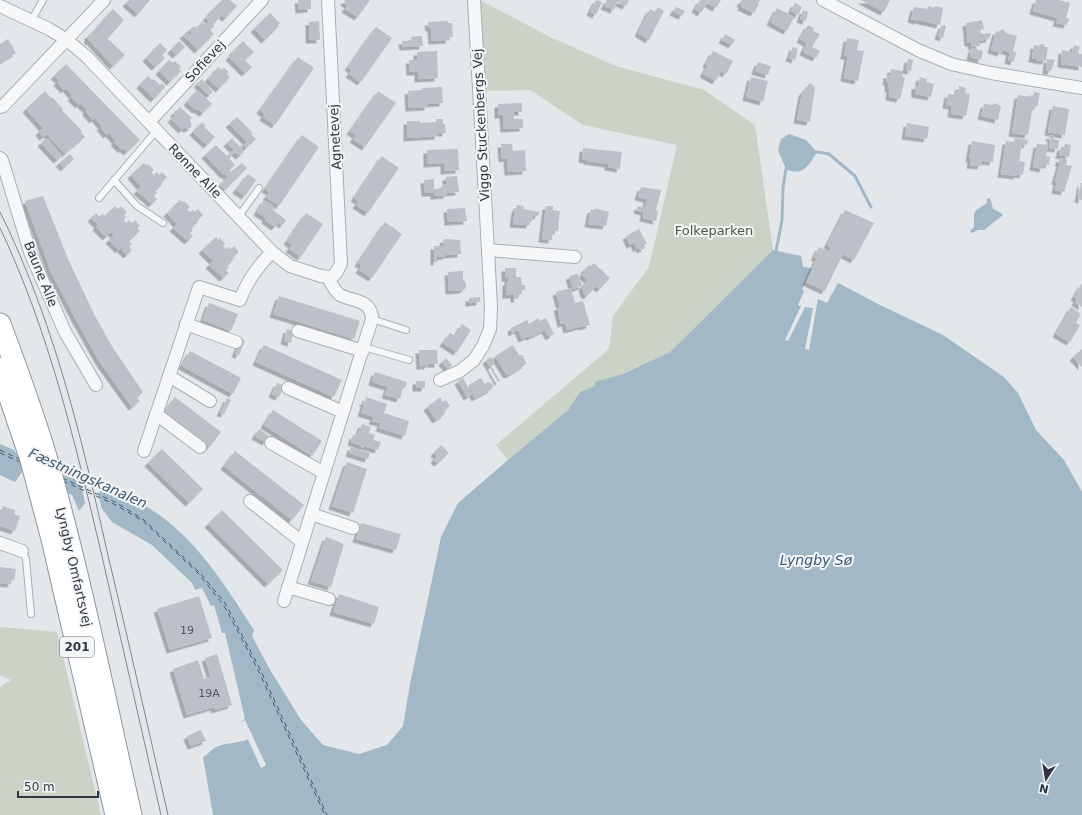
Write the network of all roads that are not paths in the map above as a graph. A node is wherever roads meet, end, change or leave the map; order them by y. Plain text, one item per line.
1 (41, 0) edge
2 (104, 0) edge
3 (262, 0) edge
4 (328, 0) edge
5 (474, 0) edge
6 (823, 0) edge
7 (0, 6) edge
8 (31, 21) junction
9 (67, 40) junction
10 (1082, 88) edge
11 (0, 107) edge
12 (153, 126) junction
13 (0, 158) edge
14 (114, 180) junction
15 (259, 188) dead end
16 (99, 198) dead end
17 (239, 216) junction
18 (163, 223) dead end
19 (488, 250) junction
20 (272, 252) junction
21 (575, 257) dead end
22 (332, 275) junction
23 (372, 319) junction
24 (0, 324) edge
25 (186, 324) junction
26 (406, 330) dead end
27 (298, 331) dead end
28 (236, 342) dead end
29 (363, 349) junction
30 (408, 360) dead end
31 (0, 368) edge
32 (169, 376) junction
33 (440, 380) dead end
34 (96, 385) dead end
35 (288, 388) dead end
36 (210, 401) dead end
37 (343, 412) junction
38 (156, 414) junction
39 (271, 443) dead end
40 (200, 447) dead end
41 (144, 451) dead end
42 (324, 473) junction
43 (43, 474) junction
44 (250, 501) dead end
45 (311, 514) junction
46 (353, 528) dead end
47 (302, 542) junction
48 (0, 543) edge
49 (22, 551) joint
50 (288, 587) junction
51 (329, 599) dead end
52 (284, 601) dead end
53 (31, 614) dead end
54 (116, 815) edge
55 (131, 815) edge

1 - 8 lane
2 - 9 street
3 - 12 street, Sofievej
4 - 22 street, Agnetevej
5 - 19 street, Viggo Stuckenbergs Vej
6 - 10 street
7 - 8 street, Rønne Alle
8 - 9 street, Rønne Alle
9 - 11 street
9 - 12 street, Rønne Alle
12 - 14 lane
12 - 17 street, Rønne Alle
13 - 34 street, Baune Alle
14 - 16 lane
14 - 18 lane
15 - 17 lane
17 - 20 street, Rønne Alle
19 - 21 street
19 - 33 street, Viggo Stuckenbergs Vej
20 - 22 street, Rønne Alle
20 - 25 street
22 - 23 street
23 - 26 lane
23 - 29 street
24 - 43 highway, Lyngby Omfartsvej / 201
25 - 28 street
25 - 32 street
27 - 29 street
29 - 30 lane
29 - 37 street
31 - 43 highway, Lyngby Omfartsvej / 201
32 - 36 street
32 - 38 street
35 - 37 street
37 - 42 street
38 - 40 street
38 - 41 street
39 - 42 street
42 - 45 street
43 - 54 highway, Lyngby Omfartsvej / 201
43 - 55 highway, Lyngby Omfartsvej / 201
44 - 47 street
45 - 46 street
45 - 47 street
47 - 50 street
48 - 49 street
49 - 53 lane
50 - 51 street
50 - 52 street

